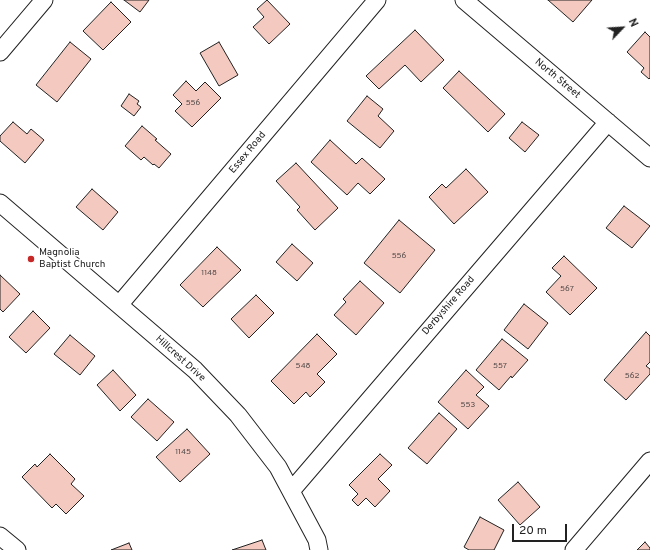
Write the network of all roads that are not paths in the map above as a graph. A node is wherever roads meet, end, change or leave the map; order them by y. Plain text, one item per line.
1 (44, 0) edge
2 (377, 0) edge
3 (464, 0) edge
4 (0, 52) edge
5 (608, 122) junction
6 (650, 158) edge
7 (0, 203) edge
8 (119, 305) junction
9 (650, 461) edge
10 (291, 491) junction
11 (0, 536) edge
12 (17, 550) edge
13 (319, 550) edge
14 (574, 550) edge

1 - 4 street
2 - 8 street, Essex Road
3 - 5 street, North Street
5 - 6 street, North Street
5 - 10 street, Derbyshire Road
7 - 8 street, Hillcrest Drive
8 - 10 street, Hillcrest Drive
9 - 14 street
10 - 13 street, Hillcrest Drive
11 - 12 street

